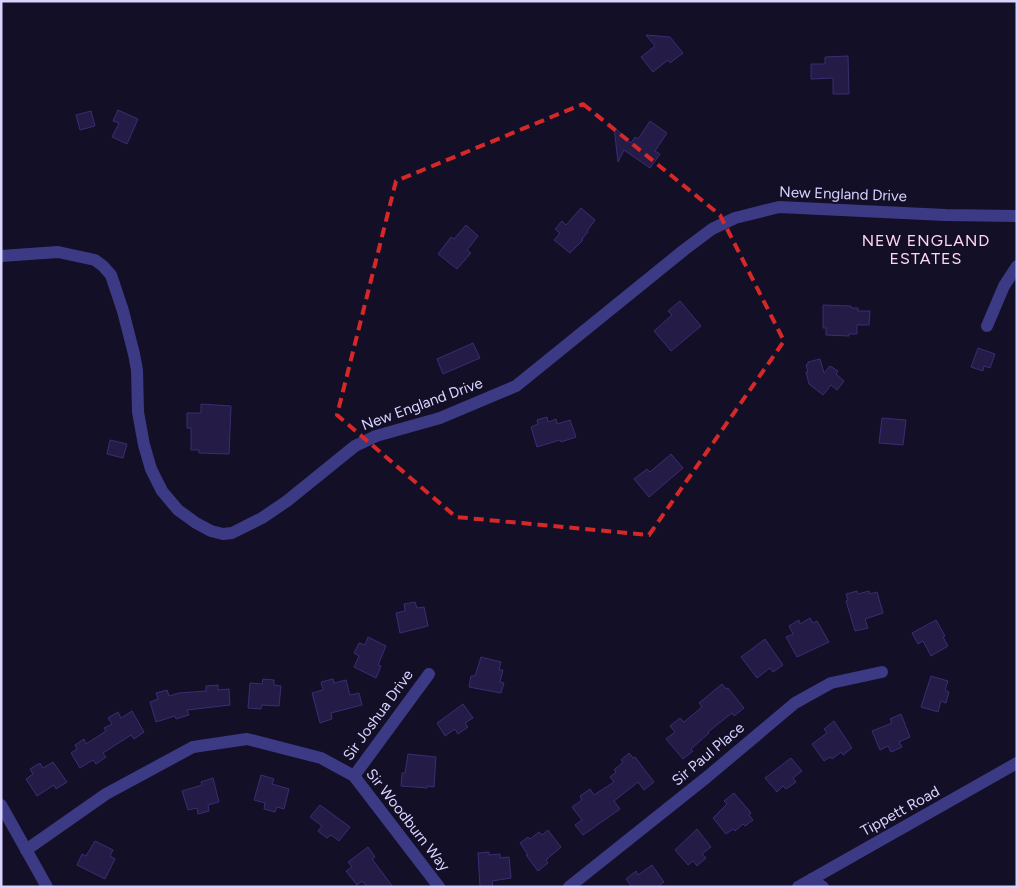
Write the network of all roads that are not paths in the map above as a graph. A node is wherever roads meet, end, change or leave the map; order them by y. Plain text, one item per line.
1 (1017, 216) edge
2 (1, 256) edge
3 (1017, 266) edge
4 (987, 326) dead end
5 (882, 672) dead end
6 (429, 674) dead end
7 (1017, 763) edge
8 (354, 776) junction
9 (1, 805) edge
10 (26, 850) junction
11 (817, 883) edge
12 (47, 887) edge
13 (439, 887) edge
14 (569, 887) edge
15 (798, 887) edge

1 - 2 street, New England Drive
3 - 4 street
5 - 14 street, Sir Paul Place
6 - 8 street, Sir Joshua Drive
7 - 11 street, Tippett Road
8 - 10 street, Sir Woodburn Way
8 - 13 street, Sir Woodburn Way
9 - 10 street
10 - 12 street
11 - 15 street, Tippett Road

